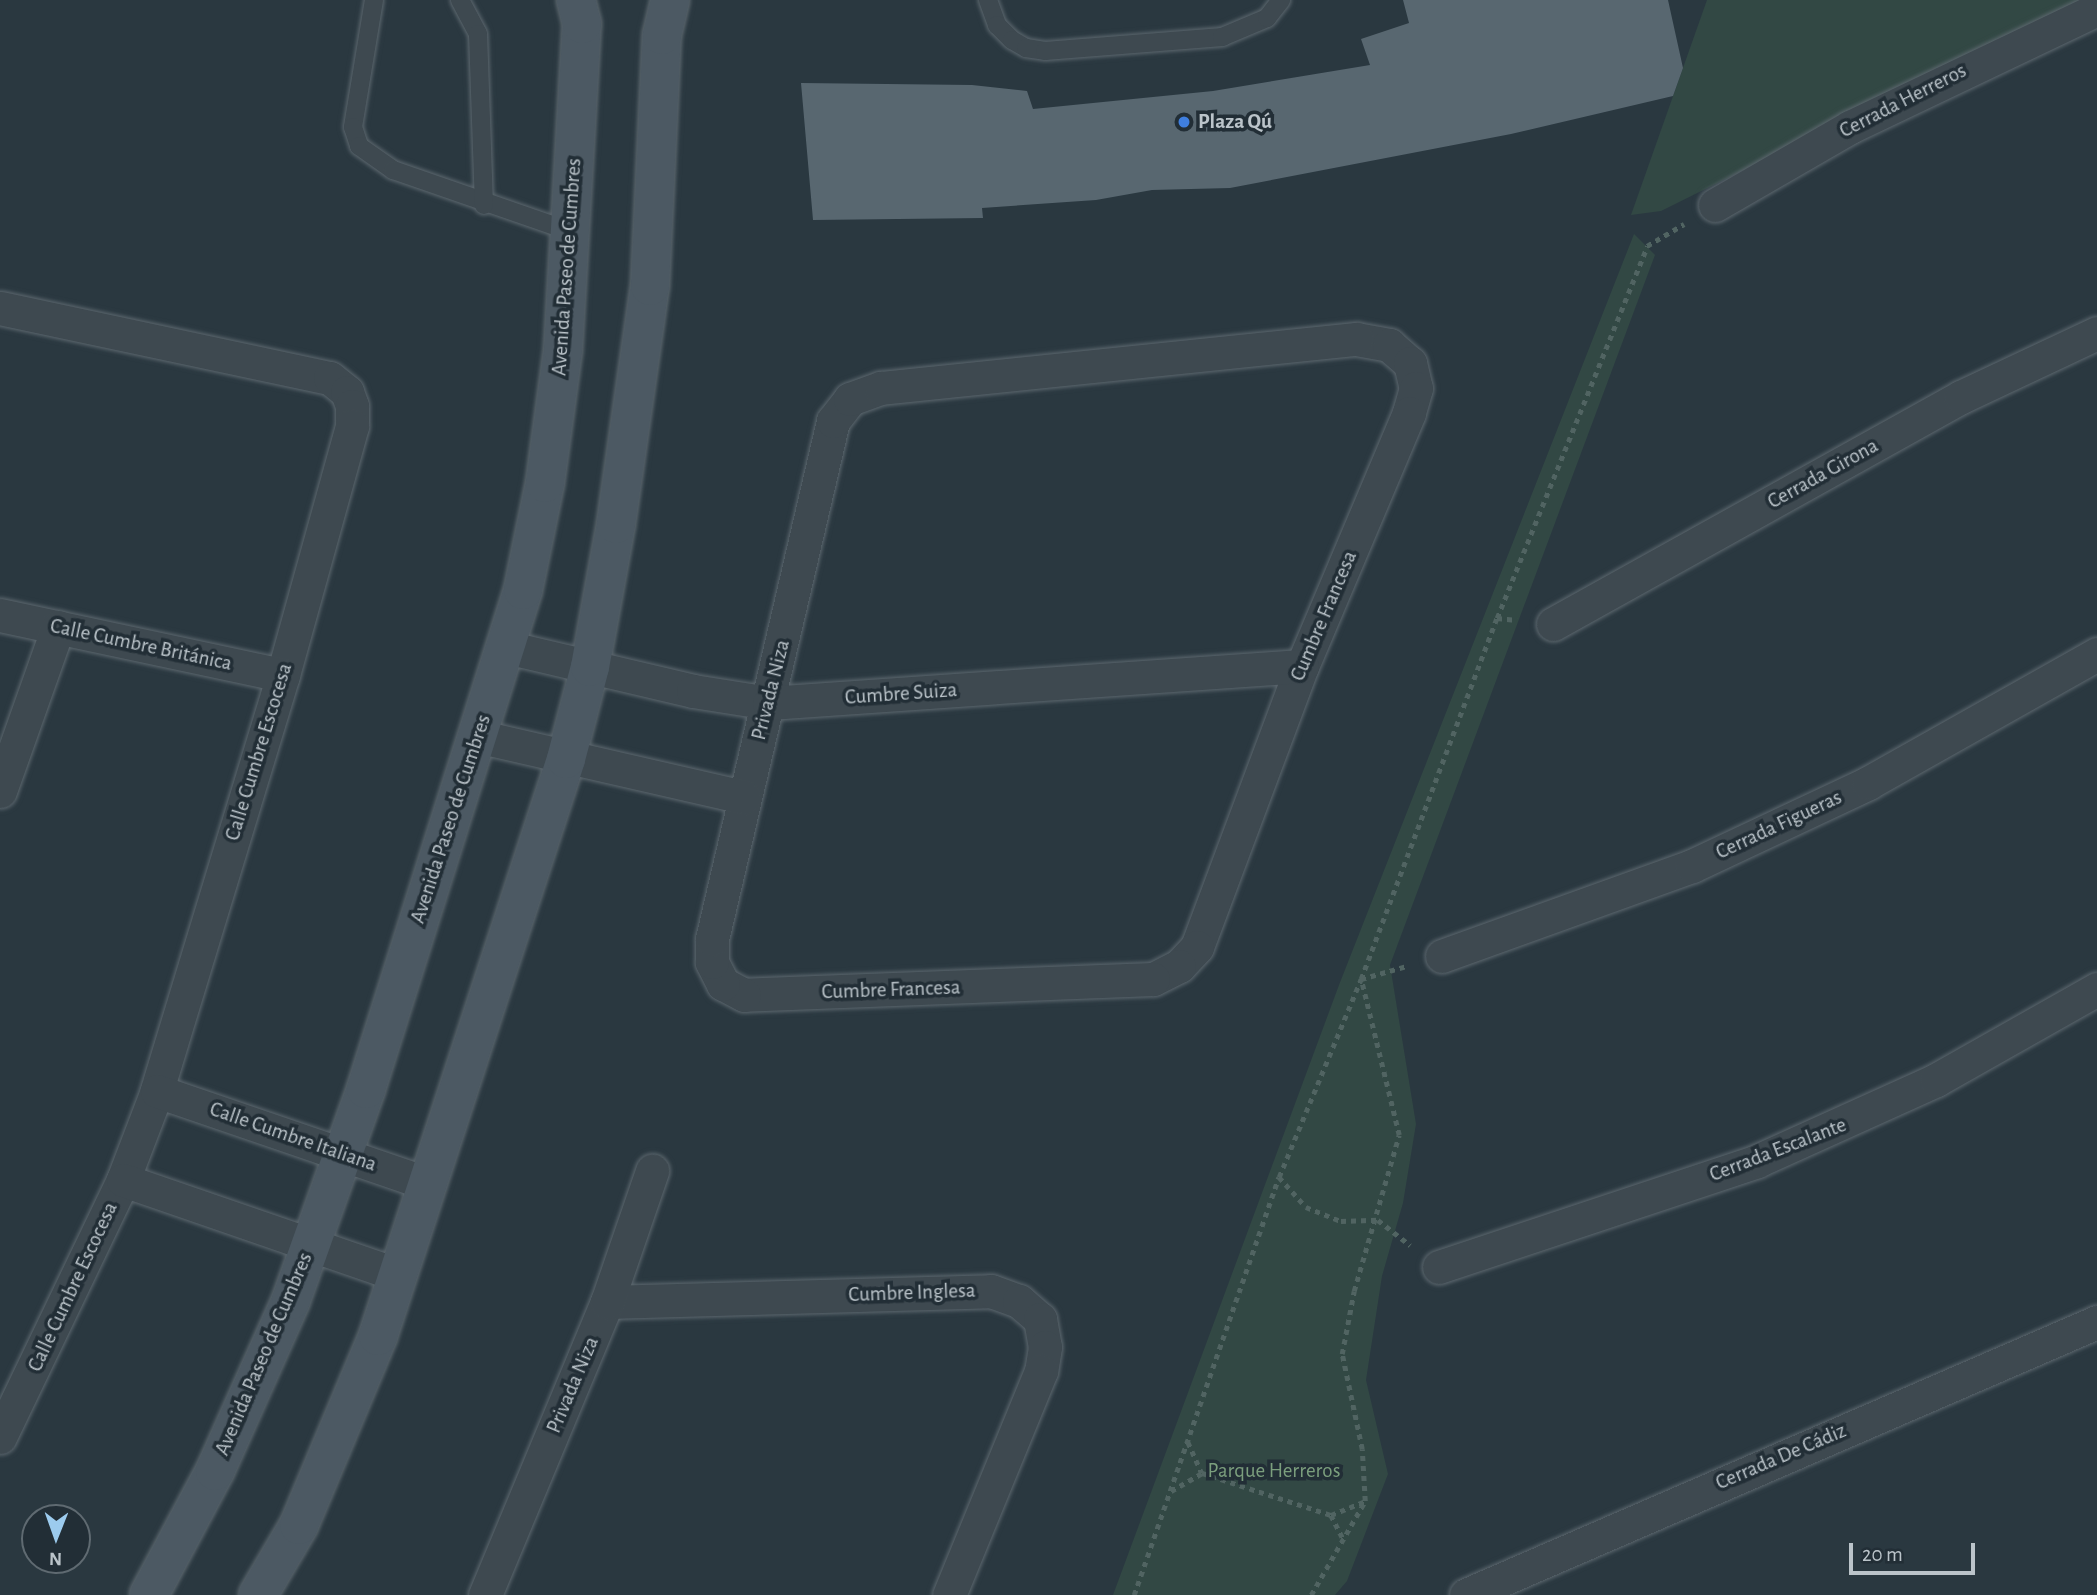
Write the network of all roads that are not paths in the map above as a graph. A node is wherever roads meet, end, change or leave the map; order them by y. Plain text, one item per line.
1 (374, 0) edge
2 (460, 0) edge
3 (576, 0) edge
4 (670, 0) edge
5 (988, 0) edge
6 (1281, 0) edge
7 (2097, 9) edge
8 (484, 205) junction
9 (1715, 205) road end
10 (569, 231) junction
11 (0, 308) edge
12 (2097, 333) edge
13 (850, 399) joint
14 (0, 615) edge
15 (1553, 624) dead end
16 (58, 627) junction
17 (506, 647) junction
18 (2097, 654) edge
19 (1302, 666) junction
20 (590, 667) junction
21 (283, 675) junction
22 (769, 703) junction
23 (477, 736) junction
24 (566, 758) junction
25 (0, 791) edge
26 (744, 797) junction
27 (1442, 956) road end
28 (723, 984) joint
29 (2097, 989) edge
30 (157, 1091) junction
31 (343, 1155) junction
32 (652, 1171) dead end
33 (123, 1180) junction
34 (429, 1184) junction
35 (311, 1244) junction
36 (1439, 1267) road end
37 (398, 1275) junction
38 (607, 1302) junction
39 (2097, 1322) edge
40 (10, 1387) edge
41 (0, 1437) edge
42 (149, 1595) edge
43 (258, 1595) edge
44 (485, 1595) edge
45 (949, 1595) edge
46 (1466, 1595) edge

1 - 8 lane
2 - 8 lane
3 - 10 street, Avenida Paseo de Cumbres
4 - 20 street
5 - 6 lane
7 - 9 street, Cerrada Herreros
8 - 10 lane
10 - 17 street, Avenida Paseo de Cumbres
11 - 21 street, Calle Cumbre Escocesa
12 - 15 street, Cerrada Girona
13 - 19 street, Cumbre Francesa
13 - 22 street, Privada Niza
14 - 16 street, Calle Cumbre Británica
16 - 21 street, Calle Cumbre Británica
16 - 25 street
17 - 20 street, Cumbre Suiza
17 - 23 street, Avenida Paseo de Cumbres
18 - 27 street, Cerrada Figueras
19 - 22 street, Cumbre Suiza
19 - 28 street, Cumbre Francesa
20 - 22 street, Cumbre Suiza
20 - 24 street
21 - 30 street, Calle Cumbre Escocesa
22 - 26 street, Privada Niza
23 - 24 street
23 - 31 street, Avenida Paseo de Cumbres
24 - 26 street
24 - 34 street
26 - 28 street, Privada Niza
29 - 36 street, Cerrada Escalante
30 - 31 street, Calle Cumbre Italiana
30 - 33 street, Calle Cumbre Escocesa
31 - 34 street, Calle Cumbre Italiana
31 - 35 street, Avenida Paseo de Cumbres
32 - 38 street, Privada Niza
33 - 35 street
33 - 40 street, Calle Cumbre Escocesa
34 - 37 street
35 - 37 street
35 - 42 street, Avenida Paseo de Cumbres
37 - 43 street
38 - 44 street, Privada Niza
38 - 45 street, Cumbre Inglesa
39 - 46 street, Cerrada De Cádiz
40 - 41 street, Calle Cumbre Escocesa

